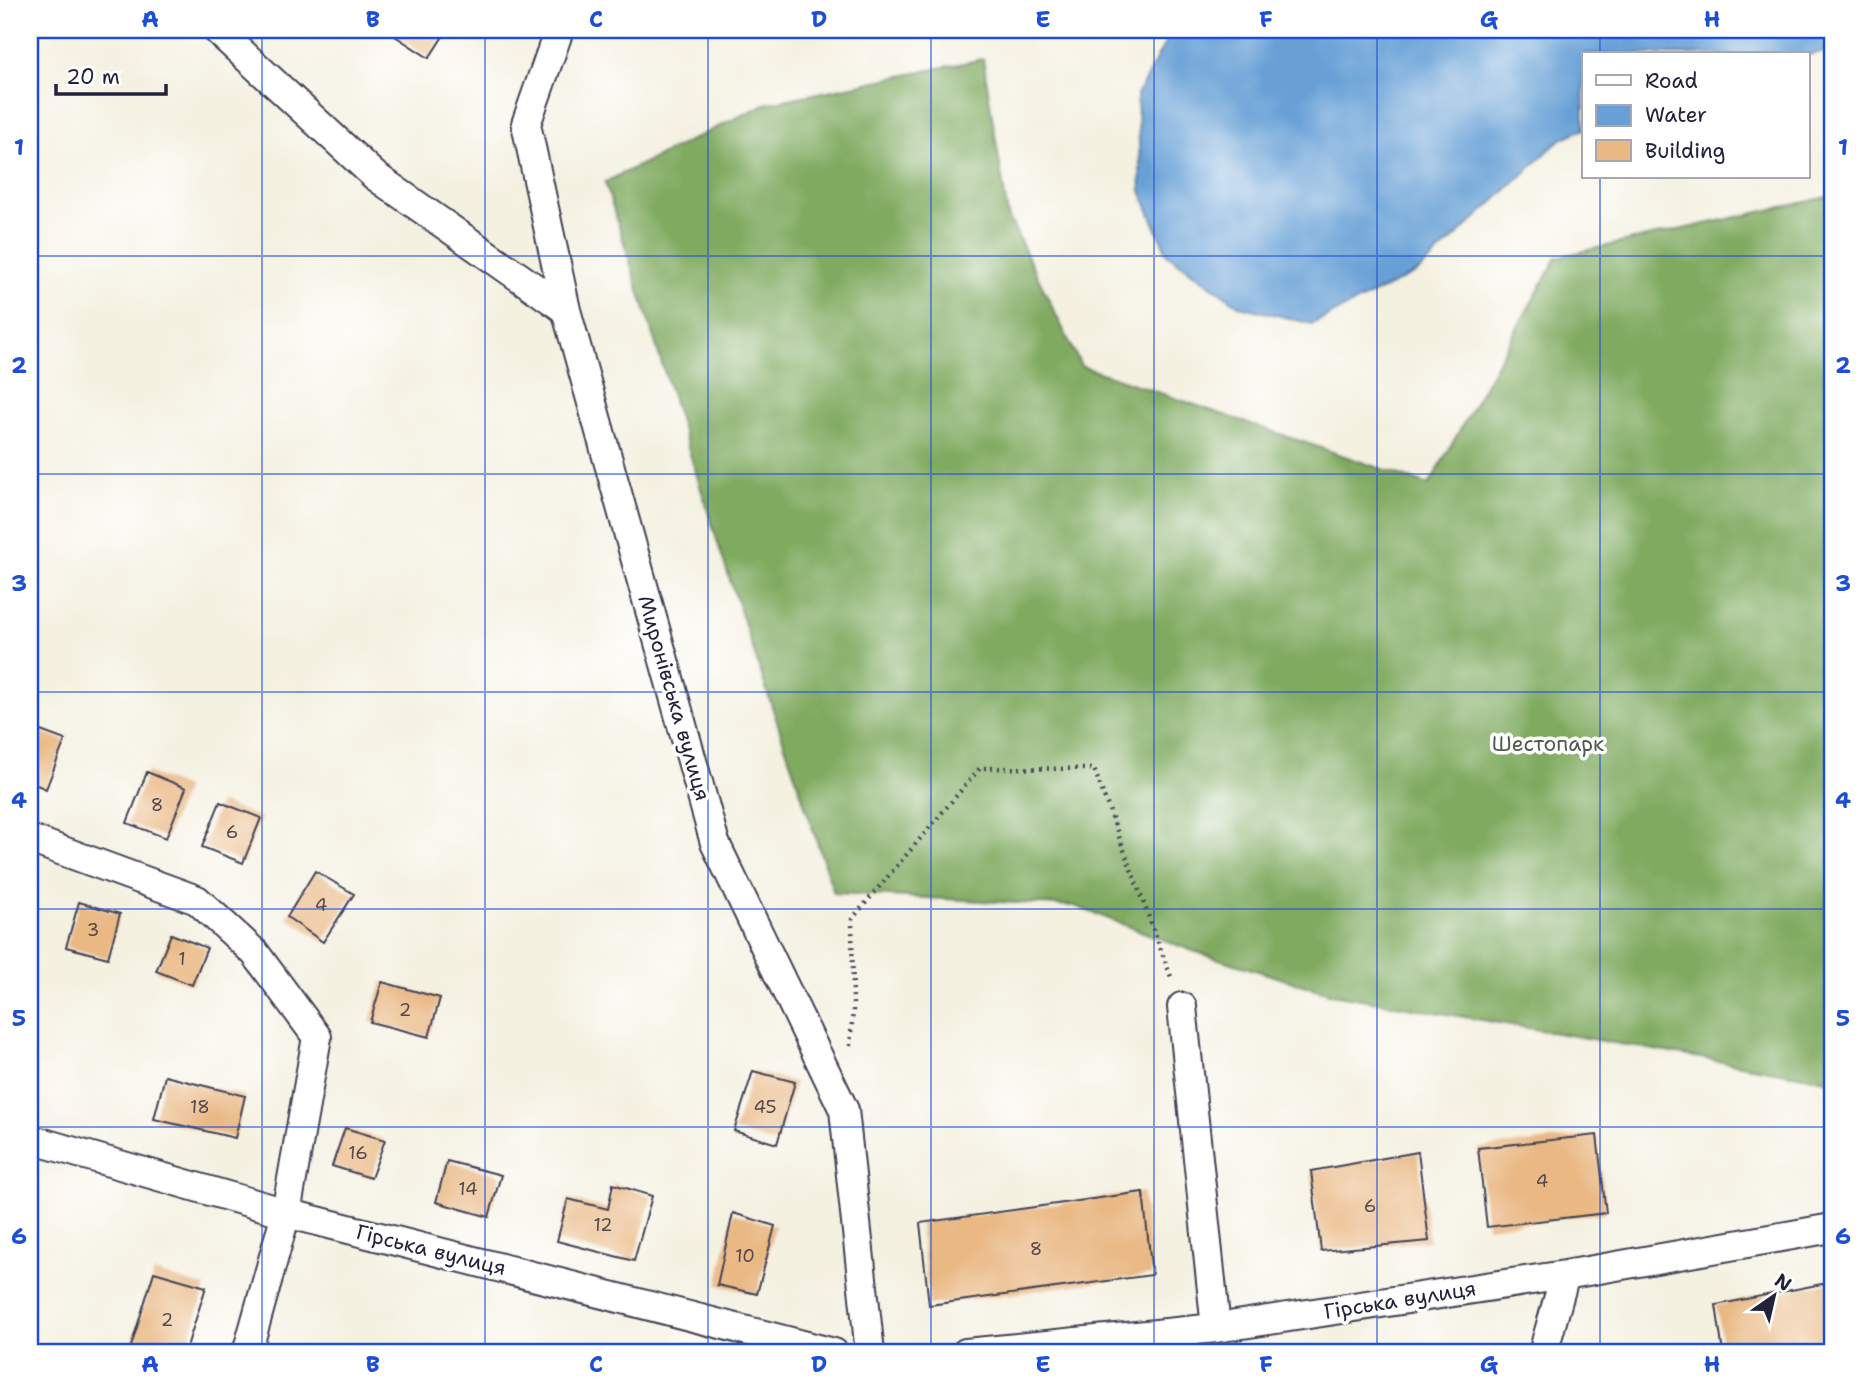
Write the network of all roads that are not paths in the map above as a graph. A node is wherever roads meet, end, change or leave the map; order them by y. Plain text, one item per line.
1 (217, 30) edge
2 (559, 30) edge
3 (566, 310) junction
4 (30, 839) edge
5 (1182, 1007) road end
6 (30, 1139) edge
7 (286, 1213) junction
8 (1832, 1228) edge
9 (1566, 1275) junction
10 (1216, 1328) junction
11 (247, 1353) edge
12 (834, 1353) edge
13 (870, 1353) edge
14 (966, 1353) edge
15 (1543, 1353) edge

1 - 3 street
2 - 3 street, Миронівська вулиця
3 - 13 street, Миронівська вулиця
4 - 7 street
5 - 10 street
6 - 7 street, Гірська вулиця
7 - 11 street
7 - 12 street, Гірська вулиця
8 - 9 street, Гірська вулиця
9 - 10 street, Гірська вулиця
9 - 15 street
10 - 14 street, Гірська вулиця

